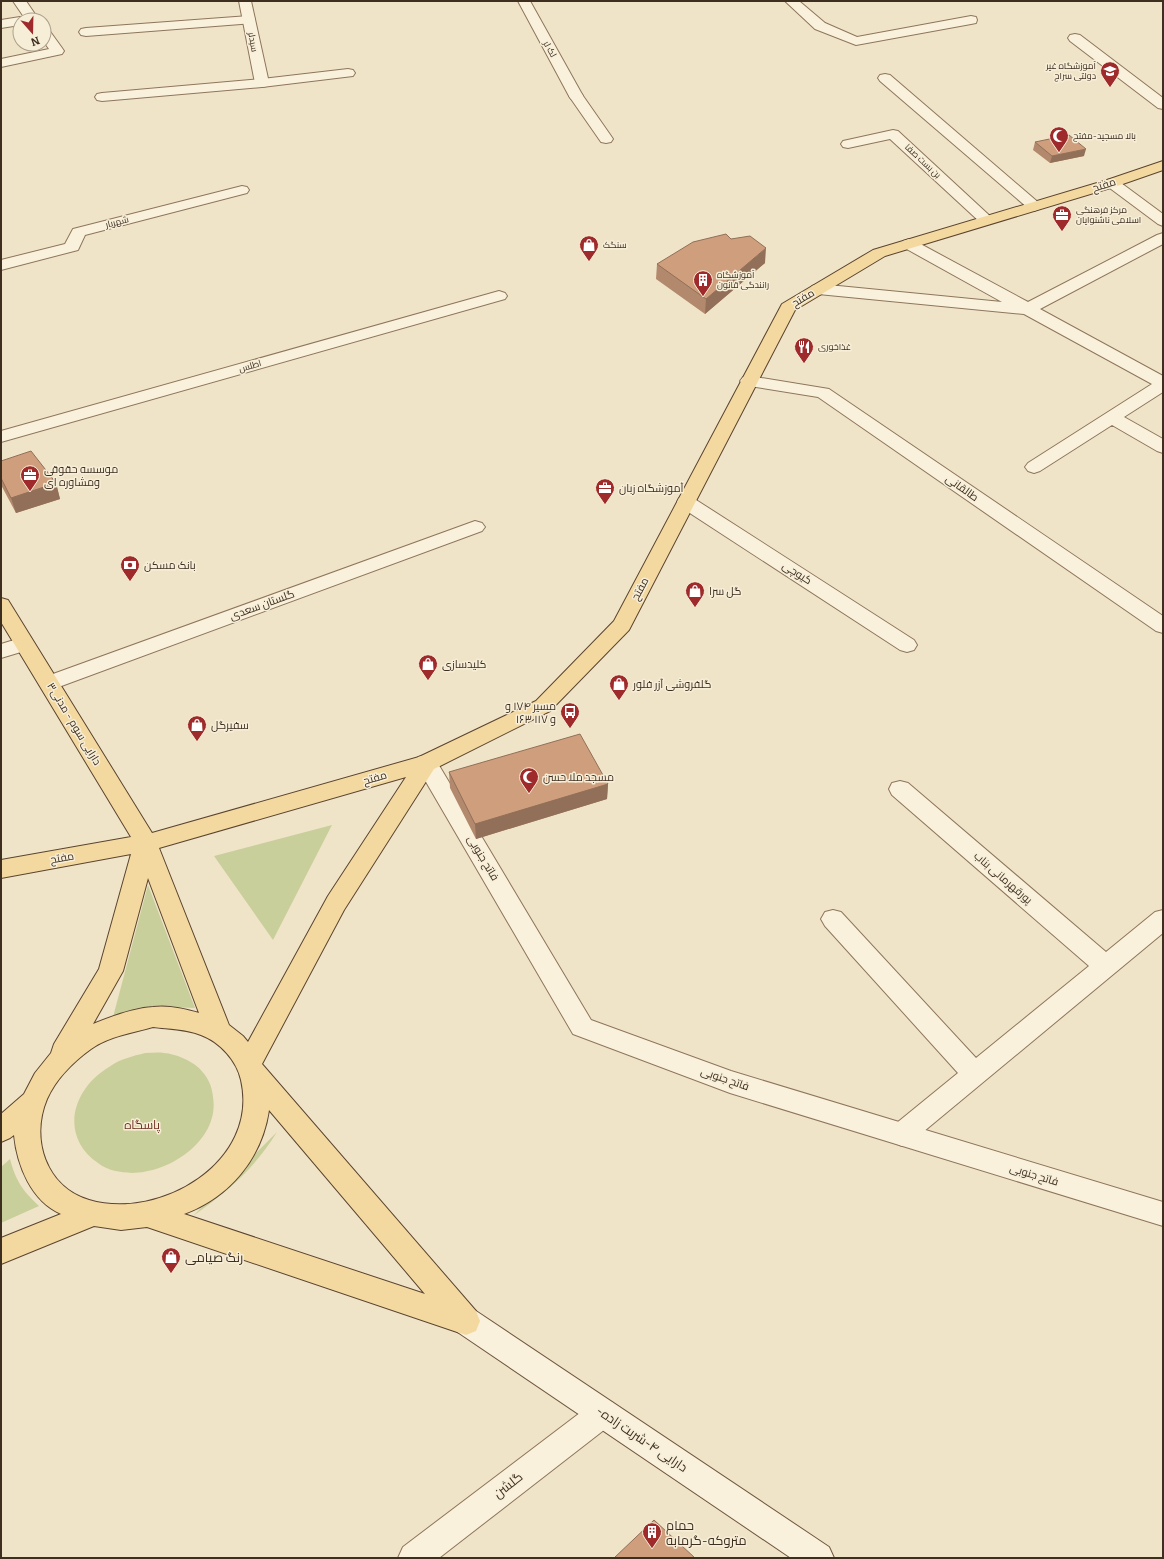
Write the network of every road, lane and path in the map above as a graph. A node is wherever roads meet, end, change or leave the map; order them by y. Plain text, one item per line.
1 (19, 1) edge
2 (245, 1) edge
3 (524, 1) edge
4 (791, 1) edge
5 (24, 12) edge
6 (249, 20) junction
7 (971, 20) dead end
8 (12, 22) edge
9 (1, 24) edge
10 (86, 32) dead end
11 (1074, 38) dead end
12 (52, 44) edge
13 (1, 63) edge
14 (348, 73) dead end
15 (886, 78) dead end
16 (262, 84) junction
17 (102, 97) dead end
18 (1163, 105) edge
19 (606, 140) dead end
20 (848, 144) dead end
21 (1163, 165) edge
22 (1112, 183) junction
23 (242, 190) dead end
24 (1034, 206) junction
25 (986, 220) junction
26 (1163, 221) edge
27 (1163, 238) edge
28 (909, 244) junction
29 (1, 265) edge
30 (818, 289) junction
31 (499, 296) dead end
32 (1028, 309) junction
33 (749, 381) junction
34 (1163, 384) edge
35 (1112, 417) junction
36 (1, 437) edge
37 (1163, 447) edge
38 (1034, 467) dead end
39 (686, 502) junction
40 (474, 528) dead end
41 (1, 605) edge
42 (1163, 626) edge
43 (24, 644) junction
44 (907, 645) dead end
45 (1, 651) edge
46 (49, 683) junction
47 (426, 763) junction
48 (900, 789) dead end
49 (146, 843) junction
50 (1, 869) edge
51 (833, 919) dead end
52 (1163, 919) edge
53 (1106, 966) junction
54 (219, 1032) junction
55 (55, 1065) junction
56 (251, 1068) junction
57 (975, 1074) junction
58 (32, 1102) junction
59 (1, 1130) edge
60 (902, 1134) junction
61 (92, 1214) junction
62 (1163, 1214) edge
63 (148, 1215) junction
64 (1, 1251) edge
65 (466, 1321) junction
66 (603, 1413) junction
67 (414, 1558) edge
68 (818, 1558) edge

1 - 5 street
2 - 6 street, سیدلر
3 - 19 street, لک لر
4 - 7 street
6 - 10 street
6 - 16 street, سیدلر
8 - 9 street
11 - 18 street
12 - 13 street
14 - 16 street
15 - 24 street
16 - 17 street
20 - 25 street, بن بست صفا
21 - 22 main road, مفتح
22 - 24 main road, مفتح
22 - 26 street
23 - 29 street, شهریار
24 - 25 main road, مفتح
25 - 28 main road, مفتح
27 - 32 street
28 - 30 main road, مفتح
28 - 32 street
30 - 32 street
30 - 33 main road, مفتح
31 - 36 street, اطلس
32 - 34 street
33 - 39 main road, مفتح
33 - 42 street, طالقانی
34 - 35 street
35 - 37 street
35 - 38 street
39 - 44 street, کیوچی
39 - 47 main road, مفتح
40 - 46 street, گلستان سعدی
41 - 43 main road, دارایی سوم - مدنی۳
43 - 45 street
43 - 46 main road, دارایی سوم - مدنی۳
46 - 49 main road, دارایی سوم - مدنی۳
47 - 49 main road, مفتح
47 - 56 main road
47 - 60 street, فاتح جنوبی
48 - 53 street, پورقهرمانی بناب
49 - 50 main road, مفتح
49 - 54 main road, دارایی سوم - مدنی۳
49 - 55 main road
51 - 57 street
52 - 53 street
53 - 57 street
54 - 55 main road
54 - 56 main road
55 - 58 main road
56 - 63 main road
56 - 65 main road
57 - 60 street
58 - 59 main road
58 - 61 main road
60 - 62 street, فاتح جنوبی
61 - 63 main road
61 - 64 main road
63 - 65 main road
65 - 66 street, -دارایی ۴-شربت زاده
66 - 67 street, گلشن
66 - 68 street, -دارایی ۴-شربت زاده

